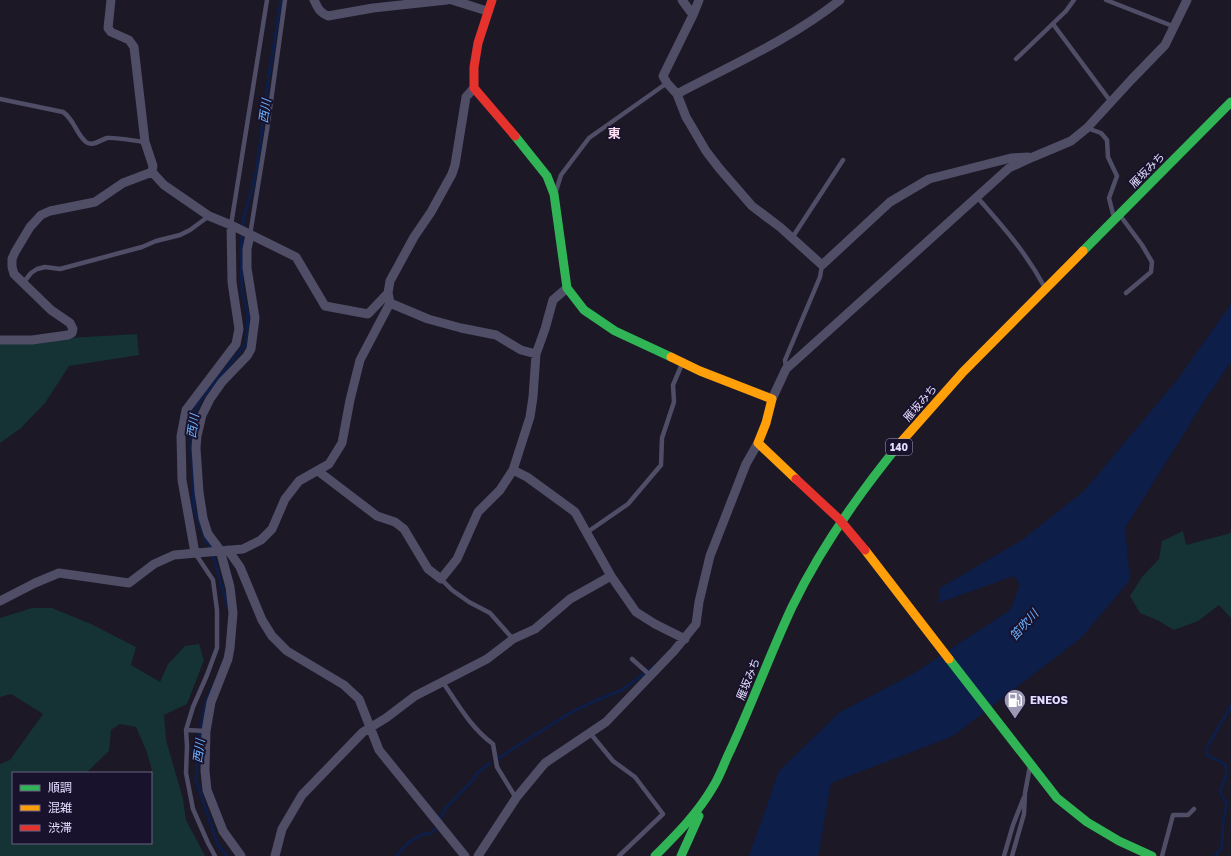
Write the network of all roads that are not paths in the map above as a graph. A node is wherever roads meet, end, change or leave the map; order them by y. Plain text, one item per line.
1 (111, 0) edge
2 (267, 0) edge
3 (285, 0) edge
4 (314, 0) edge
5 (447, 0) edge
6 (452, 0) edge
7 (492, 0) edge
8 (682, 0) edge
9 (699, 0) edge
10 (840, 0) edge
11 (1074, 0) edge
12 (1106, 0) edge
13 (1187, 0) edge
14 (373, 4) edge
15 (487, 11) junction
16 (693, 15) junction
17 (1053, 24) junction
18 (1174, 27) junction
19 (1016, 59) dead end
20 (667, 83) junction
21 (474, 88) junction
22 (677, 94) junction
23 (0, 99) edge
24 (1111, 102) junction
25 (1231, 102) edge
26 (1086, 128) junction
27 (145, 142) junction
28 (1033, 157) junction
29 (843, 160) dead end
30 (152, 172) junction
31 (554, 194) junction
32 (977, 197) junction
33 (209, 216) junction
34 (1117, 217) junction
35 (231, 225) junction
36 (250, 235) junction
37 (792, 238) junction
38 (822, 265) junction
39 (23, 283) junction
40 (567, 288) junction
41 (1045, 289) junction
42 (388, 293) junction
43 (1126, 293) dead end
44 (390, 303) junction
45 (0, 340) edge
46 (536, 354) junction
47 (682, 362) junction
48 (786, 370) junction
49 (772, 399) junction
50 (758, 443) junction
51 (513, 470) junction
52 (318, 471) junction
53 (841, 521) junction
54 (586, 532) junction
55 (224, 550) junction
56 (195, 553) junction
57 (611, 576) junction
58 (441, 579) junction
59 (0, 601) edge
60 (513, 639) junction
61 (685, 639) junction
62 (632, 659) dead end
63 (651, 676) junction
64 (442, 681) junction
65 (371, 727) junction
66 (186, 730) junction
67 (206, 731) junction
68 (590, 733) junction
69 (1030, 764) junction
70 (711, 791) junction
71 (1025, 793) junction
72 (516, 798) junction
73 (1194, 809) dead end
74 (215, 856) edge
75 (241, 856) edge
76 (275, 856) edge
77 (465, 856) edge
78 (478, 856) edge
79 (619, 856) edge
80 (655, 856) edge
81 (681, 856) edge
82 (1004, 856) edge
83 (1012, 856) edge
84 (1152, 856) edge
85 (1162, 856) edge

1 - 27 street
2 - 35 lane
3 - 36 lane
4 - 14 street
5 - 14 street
6 - 15 street
7 - 15 main road
8 - 16 street
9 - 16 street
10 - 22 street
11 - 17 lane
12 - 18 lane
13 - 18 street
15 - 21 main road
16 - 20 street
17 - 19 lane
17 - 24 lane
18 - 24 street
20 - 22 street
20 - 31 lane
21 - 31 main road
21 - 42 street
22 - 37 street
23 - 27 lane
24 - 26 street
25 - 34 main road, 雁坂みち / 140
26 - 28 street
26 - 34 lane
27 - 30 street
28 - 32 street
28 - 38 street
29 - 37 lane
30 - 33 street
30 - 39 street
31 - 40 main road
32 - 41 lane
32 - 48 street
33 - 35 street
33 - 39 lane
34 - 41 main road, 雁坂みち / 140
34 - 43 lane
35 - 36 street
35 - 56 street
36 - 42 street
36 - 55 street
37 - 38 street
38 - 48 lane
39 - 45 street
40 - 46 street
40 - 47 main road
41 - 53 main road, 雁坂みち / 140
42 - 44 street
44 - 46 street
44 - 52 street
46 - 51 street
47 - 49 main road
47 - 54 lane
48 - 49 street
49 - 50 main road
50 - 53 main road
50 - 61 street
51 - 54 street
51 - 58 street
52 - 55 street
52 - 58 street
53 - 69 main road
53 - 70 main road, 雁坂みち / 140
54 - 57 street
55 - 56 street
55 - 65 street
55 - 67 street
56 - 59 street
56 - 66 lane
57 - 60 street
57 - 61 street
58 - 60 lane
60 - 64 street
61 - 63 street
62 - 63 lane
63 - 68 street
64 - 65 street
64 - 72 lane
65 - 76 street
65 - 77 street
66 - 67 lane
66 - 74 lane
67 - 75 street
68 - 72 street
68 - 79 lane
69 - 71 lane
69 - 84 main road
70 - 80 main road, 雁坂みち / 140
70 - 81 main road
71 - 82 lane
71 - 83 lane
72 - 78 street
73 - 85 lane

